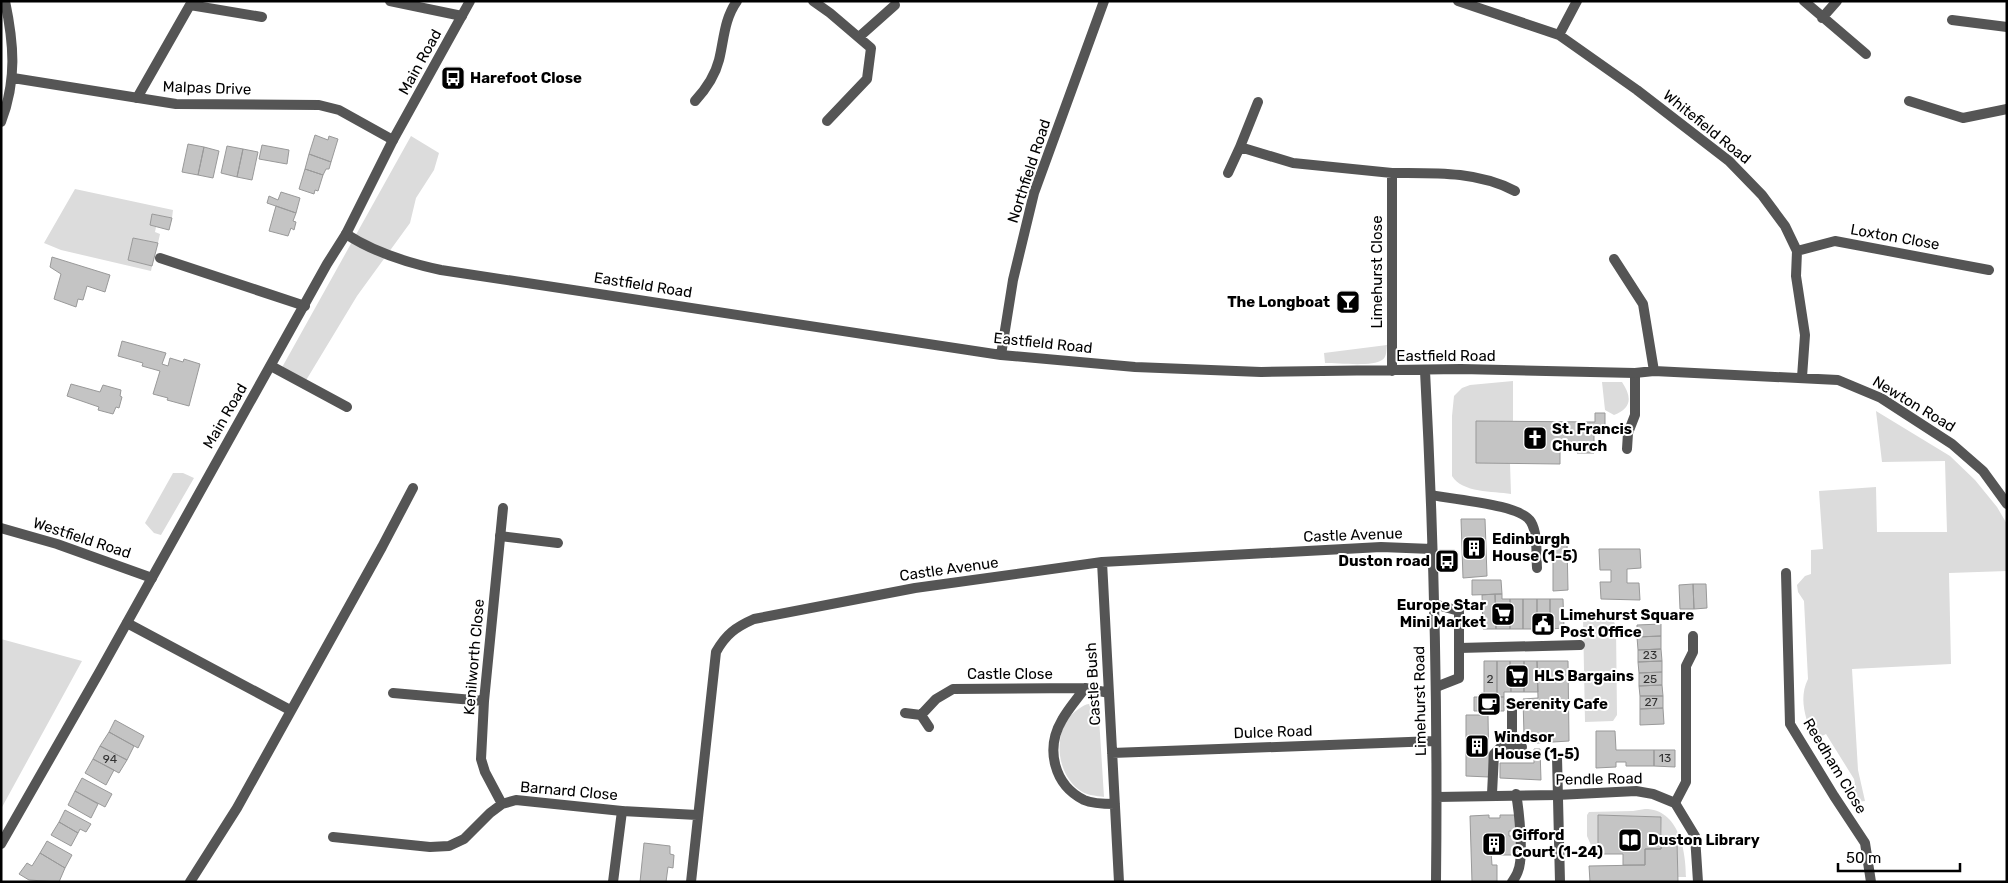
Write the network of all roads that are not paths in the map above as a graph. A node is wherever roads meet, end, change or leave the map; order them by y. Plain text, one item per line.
1 (5, 1) edge
2 (390, 1) edge
3 (470, 1) edge
4 (737, 1) edge
5 (813, 1) edge
6 (1104, 1) edge
7 (1458, 1) edge
8 (1578, 1) edge
9 (1804, 1) edge
10 (1837, 1) edge
11 (895, 5) dead end
12 (462, 16) junction
13 (262, 17) dead end
14 (1822, 18) junction
15 (1952, 20) dead end
16 (2007, 27) edge
17 (1558, 35) junction
18 (859, 37) junction
19 (1866, 54) dead end
20 (13, 78) junction
21 (137, 98) junction
22 (695, 101) dead end
23 (1909, 101) dead end
24 (1258, 102) dead end
25 (2007, 109) edge
26 (827, 120) dead end
27 (1, 122) edge
28 (394, 140) junction
29 (1240, 147) junction
30 (1228, 173) dead end
31 (1392, 173) junction
32 (1515, 191) dead end
33 (346, 234) junction
34 (1797, 251) junction
35 (160, 258) dead end
36 (1614, 259) dead end
37 (1989, 270) dead end
38 (305, 306) junction
39 (1001, 355) junction
40 (271, 366) junction
41 (1392, 371) junction
42 (1425, 371) junction
43 (1654, 371) junction
44 (1635, 373) junction
45 (1750, 376) joint
46 (1802, 377) junction
47 (347, 407) dead end
48 (1628, 449) dead end
49 (412, 488) dead end
50 (1432, 495) junction
51 (2007, 504) edge
52 (503, 508) dead end
53 (1, 528) edge
54 (500, 536) junction
55 (558, 543) dead end
56 (1432, 549) junction
57 (1102, 562) junction
58 (1537, 568) dead end
59 (1786, 573) dead end
60 (152, 578) junction
61 (1434, 604) junction
62 (127, 623) junction
63 (1693, 636) dead end
64 (1580, 646) dead end
65 (1459, 648) junction
66 (1436, 687) junction
67 (1085, 688) junction
68 (393, 693) dead end
69 (1108, 694) junction
70 (484, 701) junction
71 (1512, 705) dead end
72 (290, 710) junction
73 (905, 713) dead end
74 (921, 715) junction
75 (929, 727) dead end
76 (1435, 741) junction
77 (1112, 753) junction
78 (1557, 757) dead end
79 (1492, 794) junction
80 (1516, 794) junction
81 (1557, 794) junction
82 (1437, 797) junction
83 (1675, 803) junction
84 (502, 804) junction
85 (1115, 804) junction
86 (622, 811) junction
87 (697, 814) junction
88 (333, 837) dead end
89 (1, 844) edge
90 (694, 881) edge
91 (190, 882) edge
92 (614, 882) edge
93 (1119, 882) edge
94 (1436, 882) edge
95 (1512, 882) edge
96 (1560, 882) edge
97 (1698, 882) edge
98 (1871, 882) edge

1 - 20 street
2 - 12 street
3 - 12 street, Main Road
4 - 22 street
5 - 18 street
6 - 39 street, Northfield Road
7 - 17 street, Whitefield Road
8 - 17 street
9 - 14 street
10 - 14 street
11 - 18 street
12 - 28 street, Main Road
13 - 21 street
14 - 19 street
15 - 16 street
17 - 34 street, Whitefield Road
18 - 26 street
20 - 21 street, Malpas Drive
20 - 27 street
21 - 28 street, Malpas Drive
23 - 25 street
24 - 29 street
28 - 33 street, Main Road
29 - 30 street
29 - 31 street
31 - 32 street
31 - 41 street, Limehurst Close
33 - 38 street, Main Road
33 - 39 street, Eastfield Road
34 - 37 street, Loxton Close
34 - 46 street, Whitefield Road
35 - 38 street
36 - 43 street
38 - 40 street, Main Road
39 - 41 street, Eastfield Road
40 - 47 street
40 - 60 street, Main Road
41 - 42 street, Eastfield Road
42 - 44 street, Eastfield Road
42 - 50 street, Limehurst Road
43 - 44 street, Eastfield Road
43 - 45 street, Eastfield Road
44 - 48 street
45 - 46 street, Newton Road
46 - 51 street, Newton Road
49 - 72 street
50 - 56 street, Limehurst Road
50 - 58 street
52 - 54 street, Kenilworth Close
53 - 60 street, Westfield Road
54 - 55 street
54 - 70 street, Kenilworth Close
56 - 57 street, Castle Avenue
56 - 61 street, Limehurst Road
57 - 69 street, Castle Bush
57 - 87 street, Castle Avenue
59 - 98 street, Reedham Close
60 - 62 street, Main Road
61 - 65 street
61 - 66 street, Limehurst Road
62 - 72 street
62 - 89 street, Main Road
63 - 83 street
64 - 65 street
65 - 66 street
66 - 76 street, Limehurst Road
67 - 69 street, Castle Close
67 - 74 street, Castle Close
67 - 85 street, Castle Bush
68 - 70 street
69 - 77 street, Castle Bush
70 - 84 street, Kenilworth Close
71 - 79 street
72 - 91 street
73 - 74 street
74 - 75 street
76 - 77 street, Dulce Road
76 - 82 street, Limehurst Road
77 - 85 street, Castle Bush
78 - 81 street
79 - 80 street, Pendle Road
79 - 82 street, Pendle Road
80 - 81 street, Pendle Road
80 - 95 street
81 - 83 street, Pendle Road
81 - 96 street
82 - 94 street, Limehurst Road
83 - 97 street
84 - 86 street, Barnard Close
84 - 88 street, Barnard Close
85 - 93 street, Castle Bush
86 - 87 street, Barnard Close
86 - 92 street
87 - 90 street, Castle Avenue

